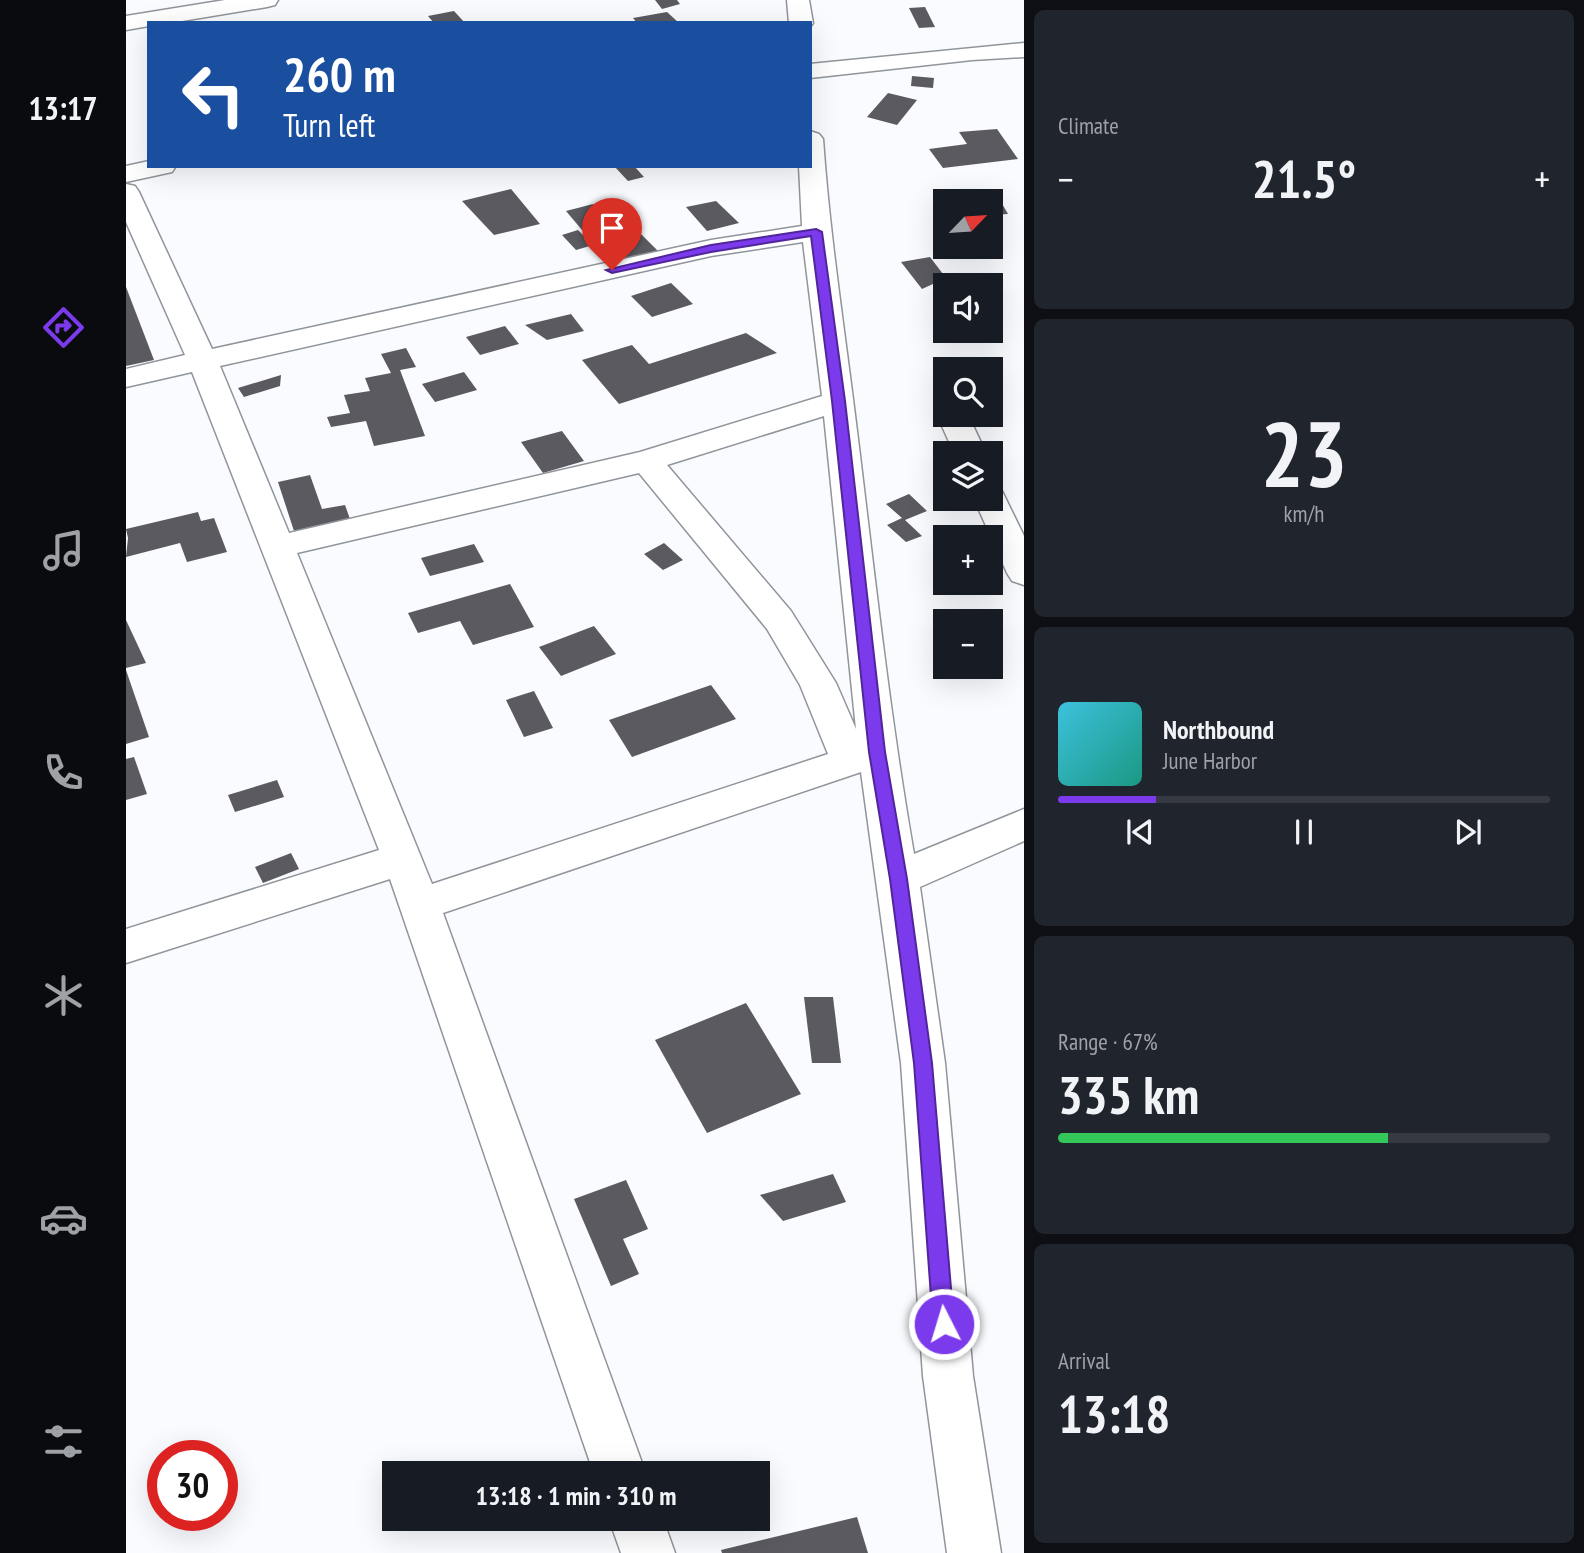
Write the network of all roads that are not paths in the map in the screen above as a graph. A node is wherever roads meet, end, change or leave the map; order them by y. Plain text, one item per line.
1 (267, 0) edge
2 (798, 0) edge
3 (801, 21) edge
4 (126, 23) edge
5 (1024, 50) edge
6 (812, 71) edge
7 (154, 168) edge
8 (812, 168) edge
9 (126, 174) edge
10 (126, 192) edge
11 (816, 232) junction
12 (202, 359) junction
13 (126, 378) edge
14 (838, 401) junction
15 (646, 461) junction
16 (996, 511) edge
17 (276, 547) junction
18 (1024, 573) edge
19 (864, 757) junction
20 (1024, 824) edge
21 (403, 859) junction
22 (898, 879) junction
23 (418, 905) junction
24 (126, 946) edge
25 (615, 1461) edge
26 (640, 1531) edge
27 (648, 1553) edge
28 (974, 1553) edge

1 - 4 street
2 - 3 street
5 - 6 street
7 - 9 street
8 - 11 street
10 - 12 street
11 - 12 street
11 - 14 street
12 - 13 street
12 - 17 street
14 - 15 street
14 - 19 street
15 - 17 street
15 - 19 street
16 - 18 street
17 - 21 street
19 - 22 street
19 - 23 street
20 - 22 street
21 - 23 street
21 - 24 street
22 - 28 street
23 - 25 street
26 - 27 street

